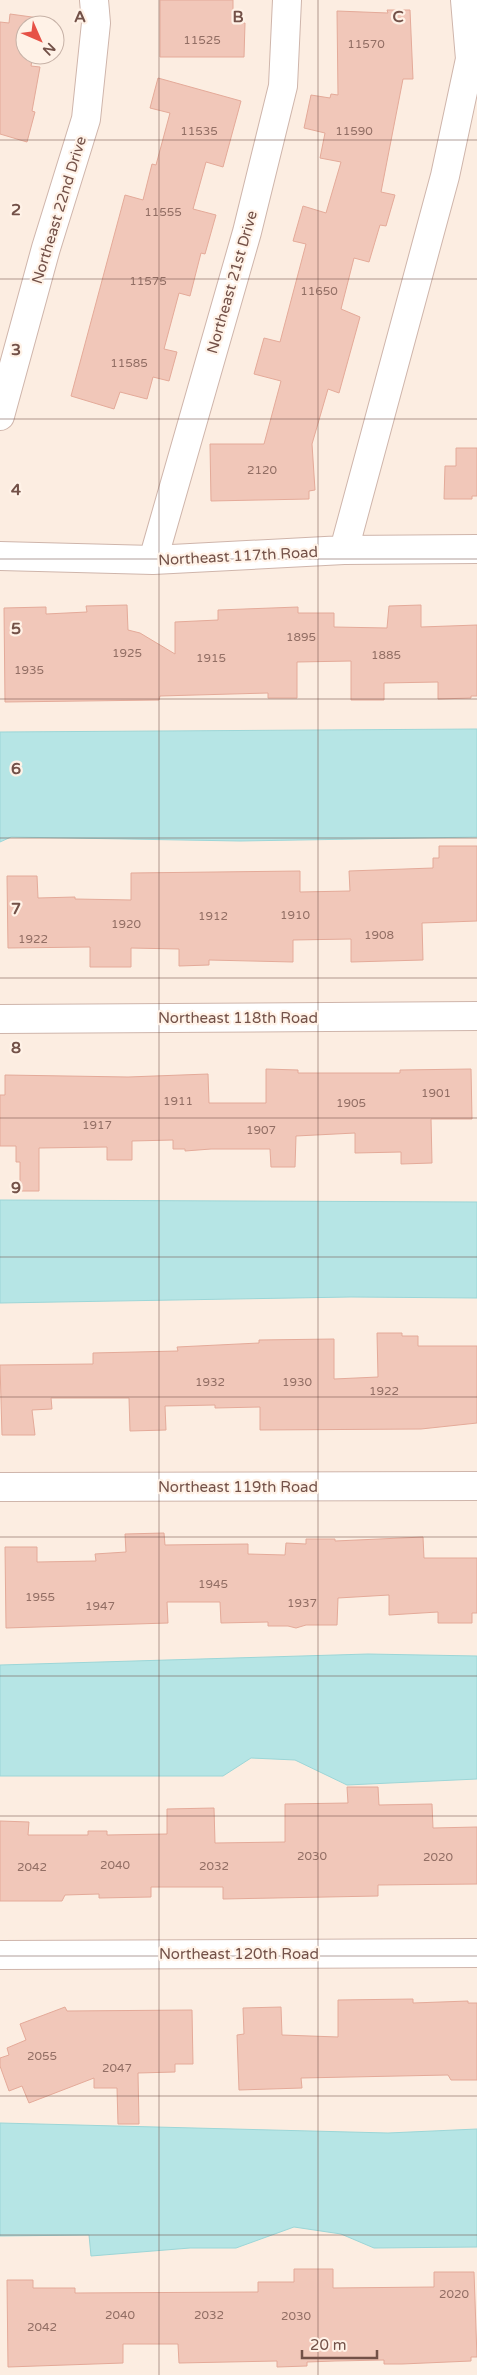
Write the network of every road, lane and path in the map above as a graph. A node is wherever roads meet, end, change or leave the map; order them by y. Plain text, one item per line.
1 (94, 0) edge
2 (287, 0) edge
3 (465, 0) edge
4 (0, 416) edge
5 (477, 548) edge
6 (344, 550) junction
7 (0, 556) edge
8 (153, 560) junction
9 (477, 1016) edge
10 (0, 1019) edge
11 (477, 1486) edge
12 (0, 1488) edge
13 (477, 1953) edge
14 (0, 1955) edge

1 - 4 street, Northeast 22nd Drive
2 - 8 street, Northeast 21st Drive
3 - 6 street
5 - 6 street, Northeast 117th Road
6 - 8 street, Northeast 117th Road
7 - 8 street, Northeast 117th Road
9 - 10 street, Northeast 118th Road
11 - 12 street, Northeast 119th Road
13 - 14 street, Northeast 120th Road

